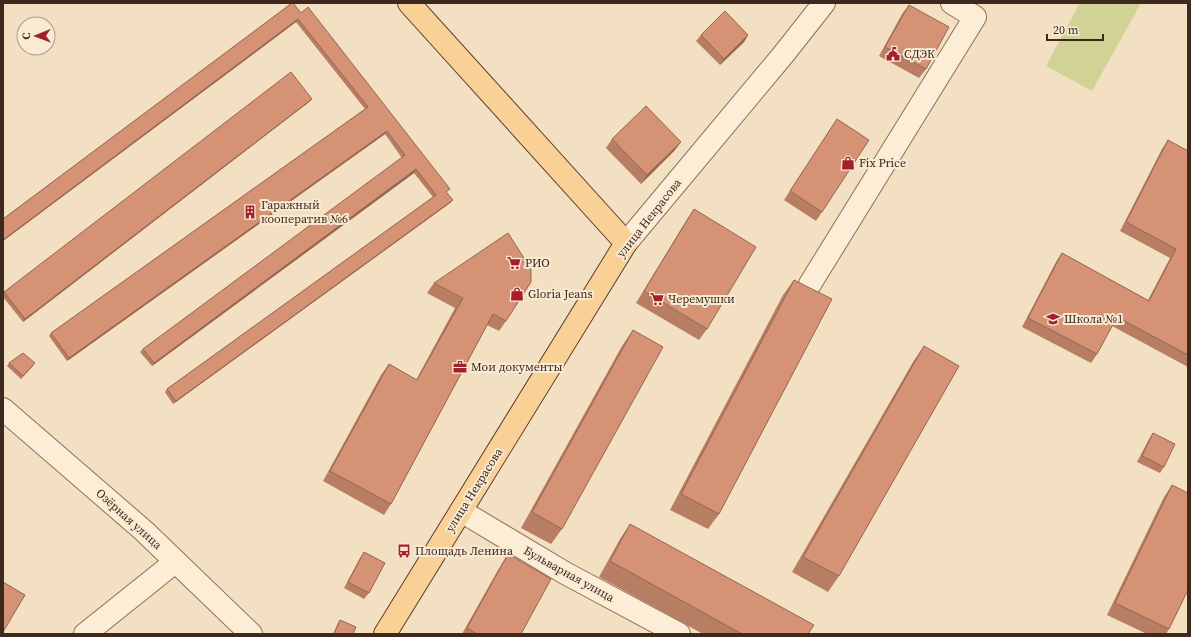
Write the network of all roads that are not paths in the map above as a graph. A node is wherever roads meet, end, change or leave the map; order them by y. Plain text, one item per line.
1 (409, 3) edge
2 (824, 3) edge
3 (952, 3) edge
4 (978, 10) edge
5 (626, 242) junction
6 (810, 284) dead end
7 (3, 409) edge
8 (461, 511) junction
9 (175, 562) junction
10 (85, 634) edge
11 (250, 634) edge
12 (385, 634) edge
13 (679, 634) edge

1 - 5 main road
2 - 5 street, улица Некрасова
3 - 4 street
4 - 6 street
5 - 8 main road, улица Некрасова
7 - 9 street, Озёрная улица
8 - 12 main road, улица Некрасова
8 - 13 street, Бульварная улица
9 - 10 street
9 - 11 street, Озёрная улица

